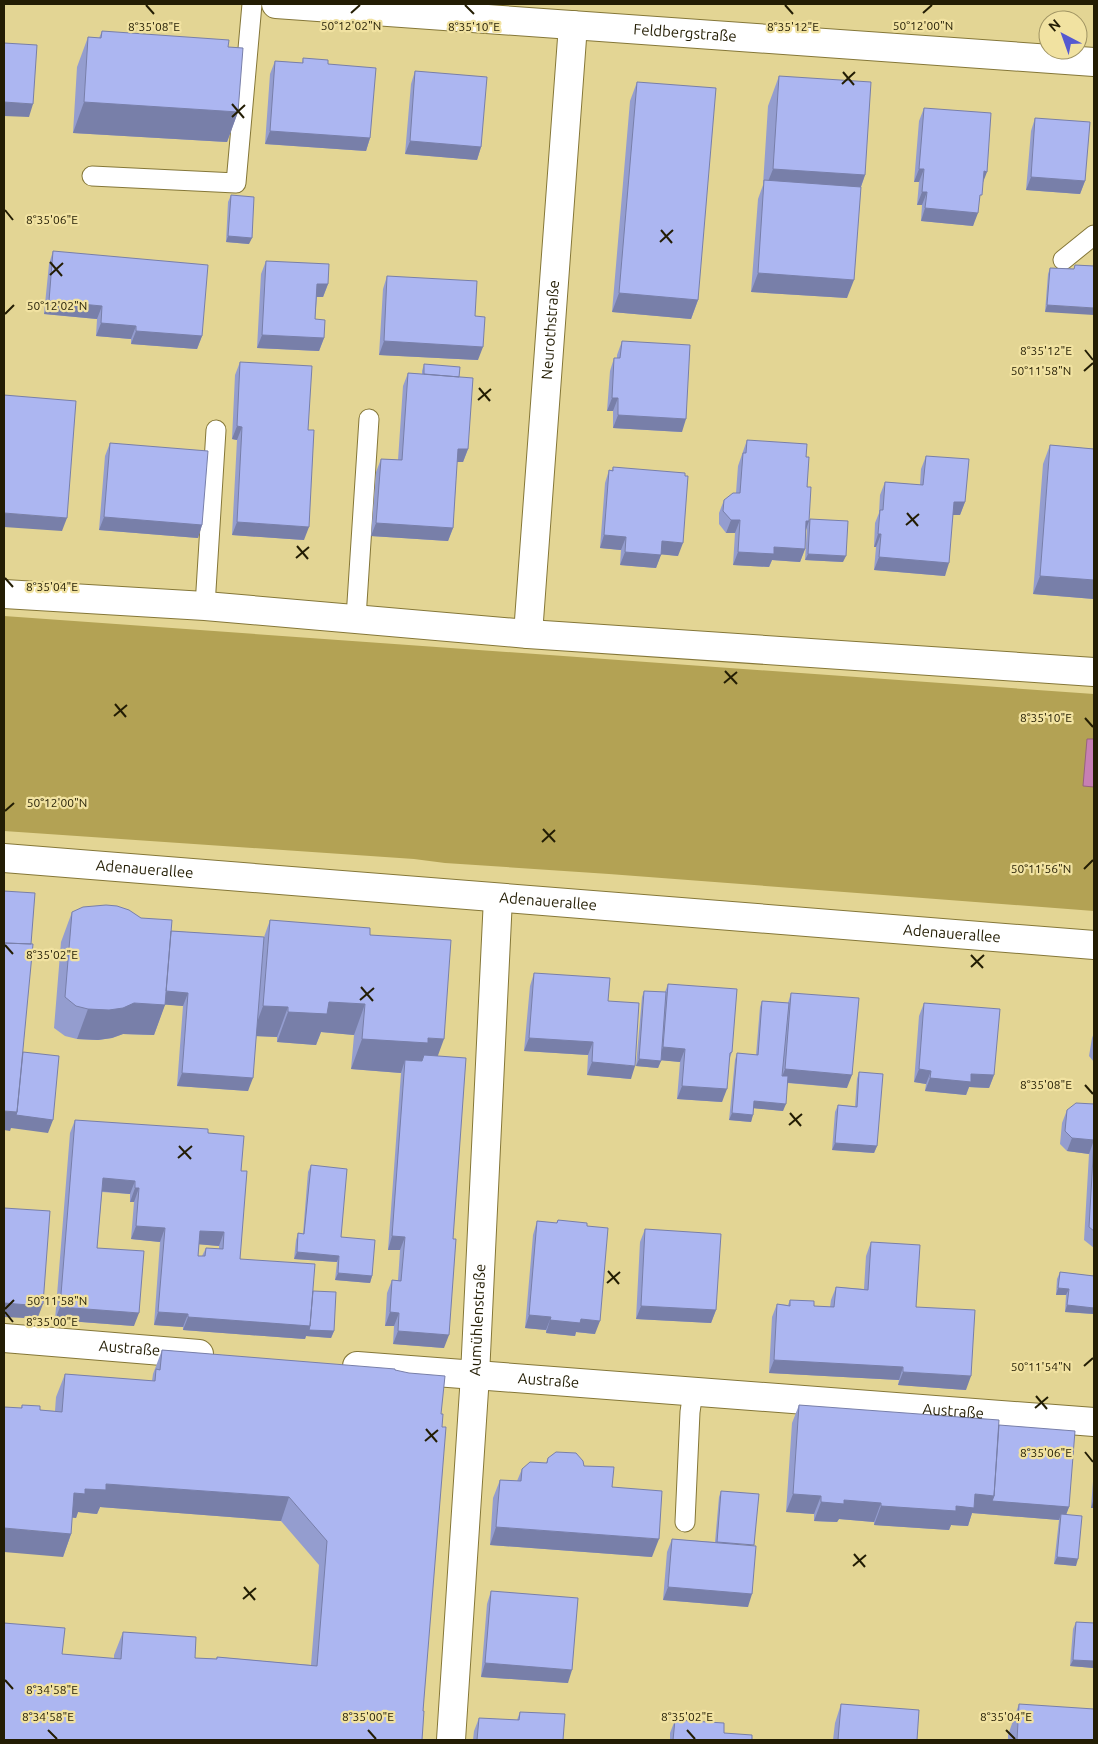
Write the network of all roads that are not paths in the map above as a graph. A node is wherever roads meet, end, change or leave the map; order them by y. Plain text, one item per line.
1 (252, 4) edge
2 (276, 4) edge
3 (573, 25) junction
4 (1094, 62) edge
5 (92, 176) dead end
6 (1094, 235) edge
7 (1064, 260) dead end
8 (369, 419) dead end
9 (216, 430) dead end
10 (4, 594) edge
11 (205, 606) junction
12 (356, 618) junction
13 (528, 634) junction
14 (1094, 672) edge
15 (4, 858) edge
16 (498, 898) junction
17 (1094, 945) edge
18 (4, 1338) edge
19 (220, 1355) edge
20 (337, 1364) edge
21 (475, 1375) junction
22 (693, 1392) junction
23 (1094, 1422) edge
24 (685, 1522) dead end
25 (451, 1740) edge

1 - 5 lane
2 - 3 street, Feldbergstraße
3 - 4 street, Feldbergstraße
3 - 13 street, Neurothstraße
6 - 7 lane
8 - 12 lane
9 - 11 lane
10 - 11 street
11 - 12 street
12 - 13 street
13 - 14 street
15 - 16 street, Adenauerallee
16 - 17 street, Adenauerallee
16 - 21 street, Aumühlenstraße
18 - 19 street, Austraße
20 - 21 street, Austraße
21 - 22 street, Austraße
21 - 25 street, Aumühlenstraße
22 - 23 street, Austraße
22 - 24 lane

